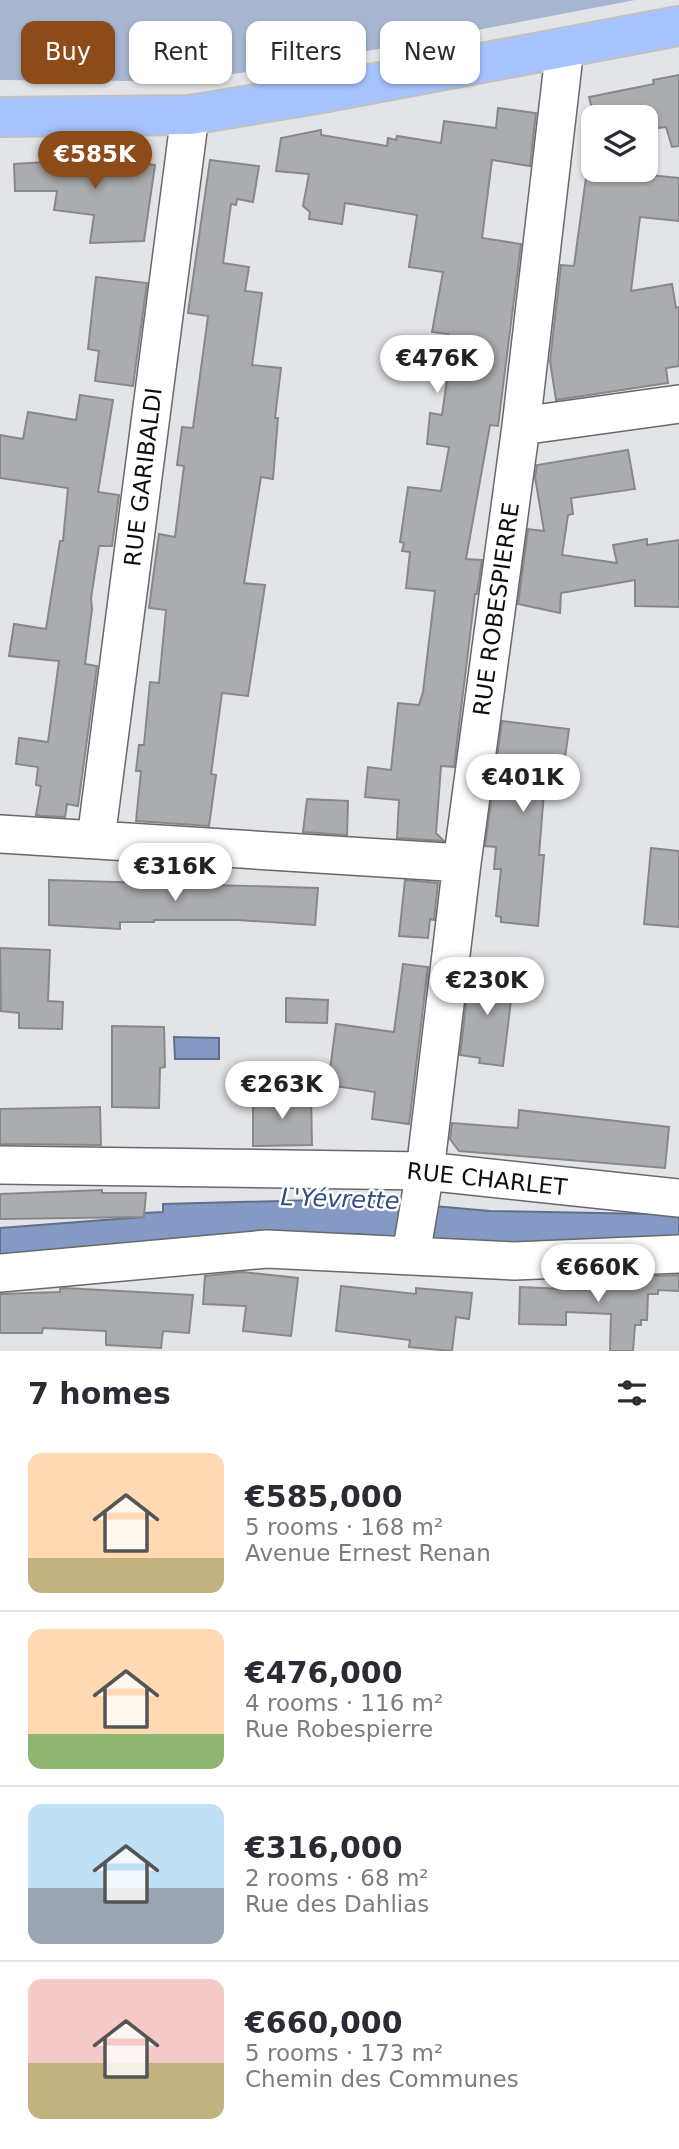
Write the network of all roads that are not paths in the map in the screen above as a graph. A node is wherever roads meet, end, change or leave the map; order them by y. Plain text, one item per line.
1 (679, 26) edge
2 (565, 47) junction
3 (190, 115) junction
4 (0, 117) edge
5 (679, 404) edge
6 (521, 426) junction
7 (0, 834) edge
8 (96, 839) junction
9 (462, 863) junction
10 (0, 1166) edge
11 (423, 1184) junction
12 (679, 1198) edge
13 (412, 1250) junction
14 (679, 1254) edge
15 (0, 1273) edge

1 - 2 main road
2 - 3 main road
2 - 6 street, RUE ROBESPIERRE
3 - 4 main road
3 - 8 street, RUE GARIBALDI
5 - 6 street
6 - 9 street, RUE ROBESPIERRE
7 - 8 street
8 - 9 street
9 - 11 street, RUE ROBESPIERRE
10 - 11 street, RUE CHARLET
11 - 12 street, RUE CHARLET
11 - 13 street, RUE ROBESPIERRE
13 - 14 street
13 - 15 street

